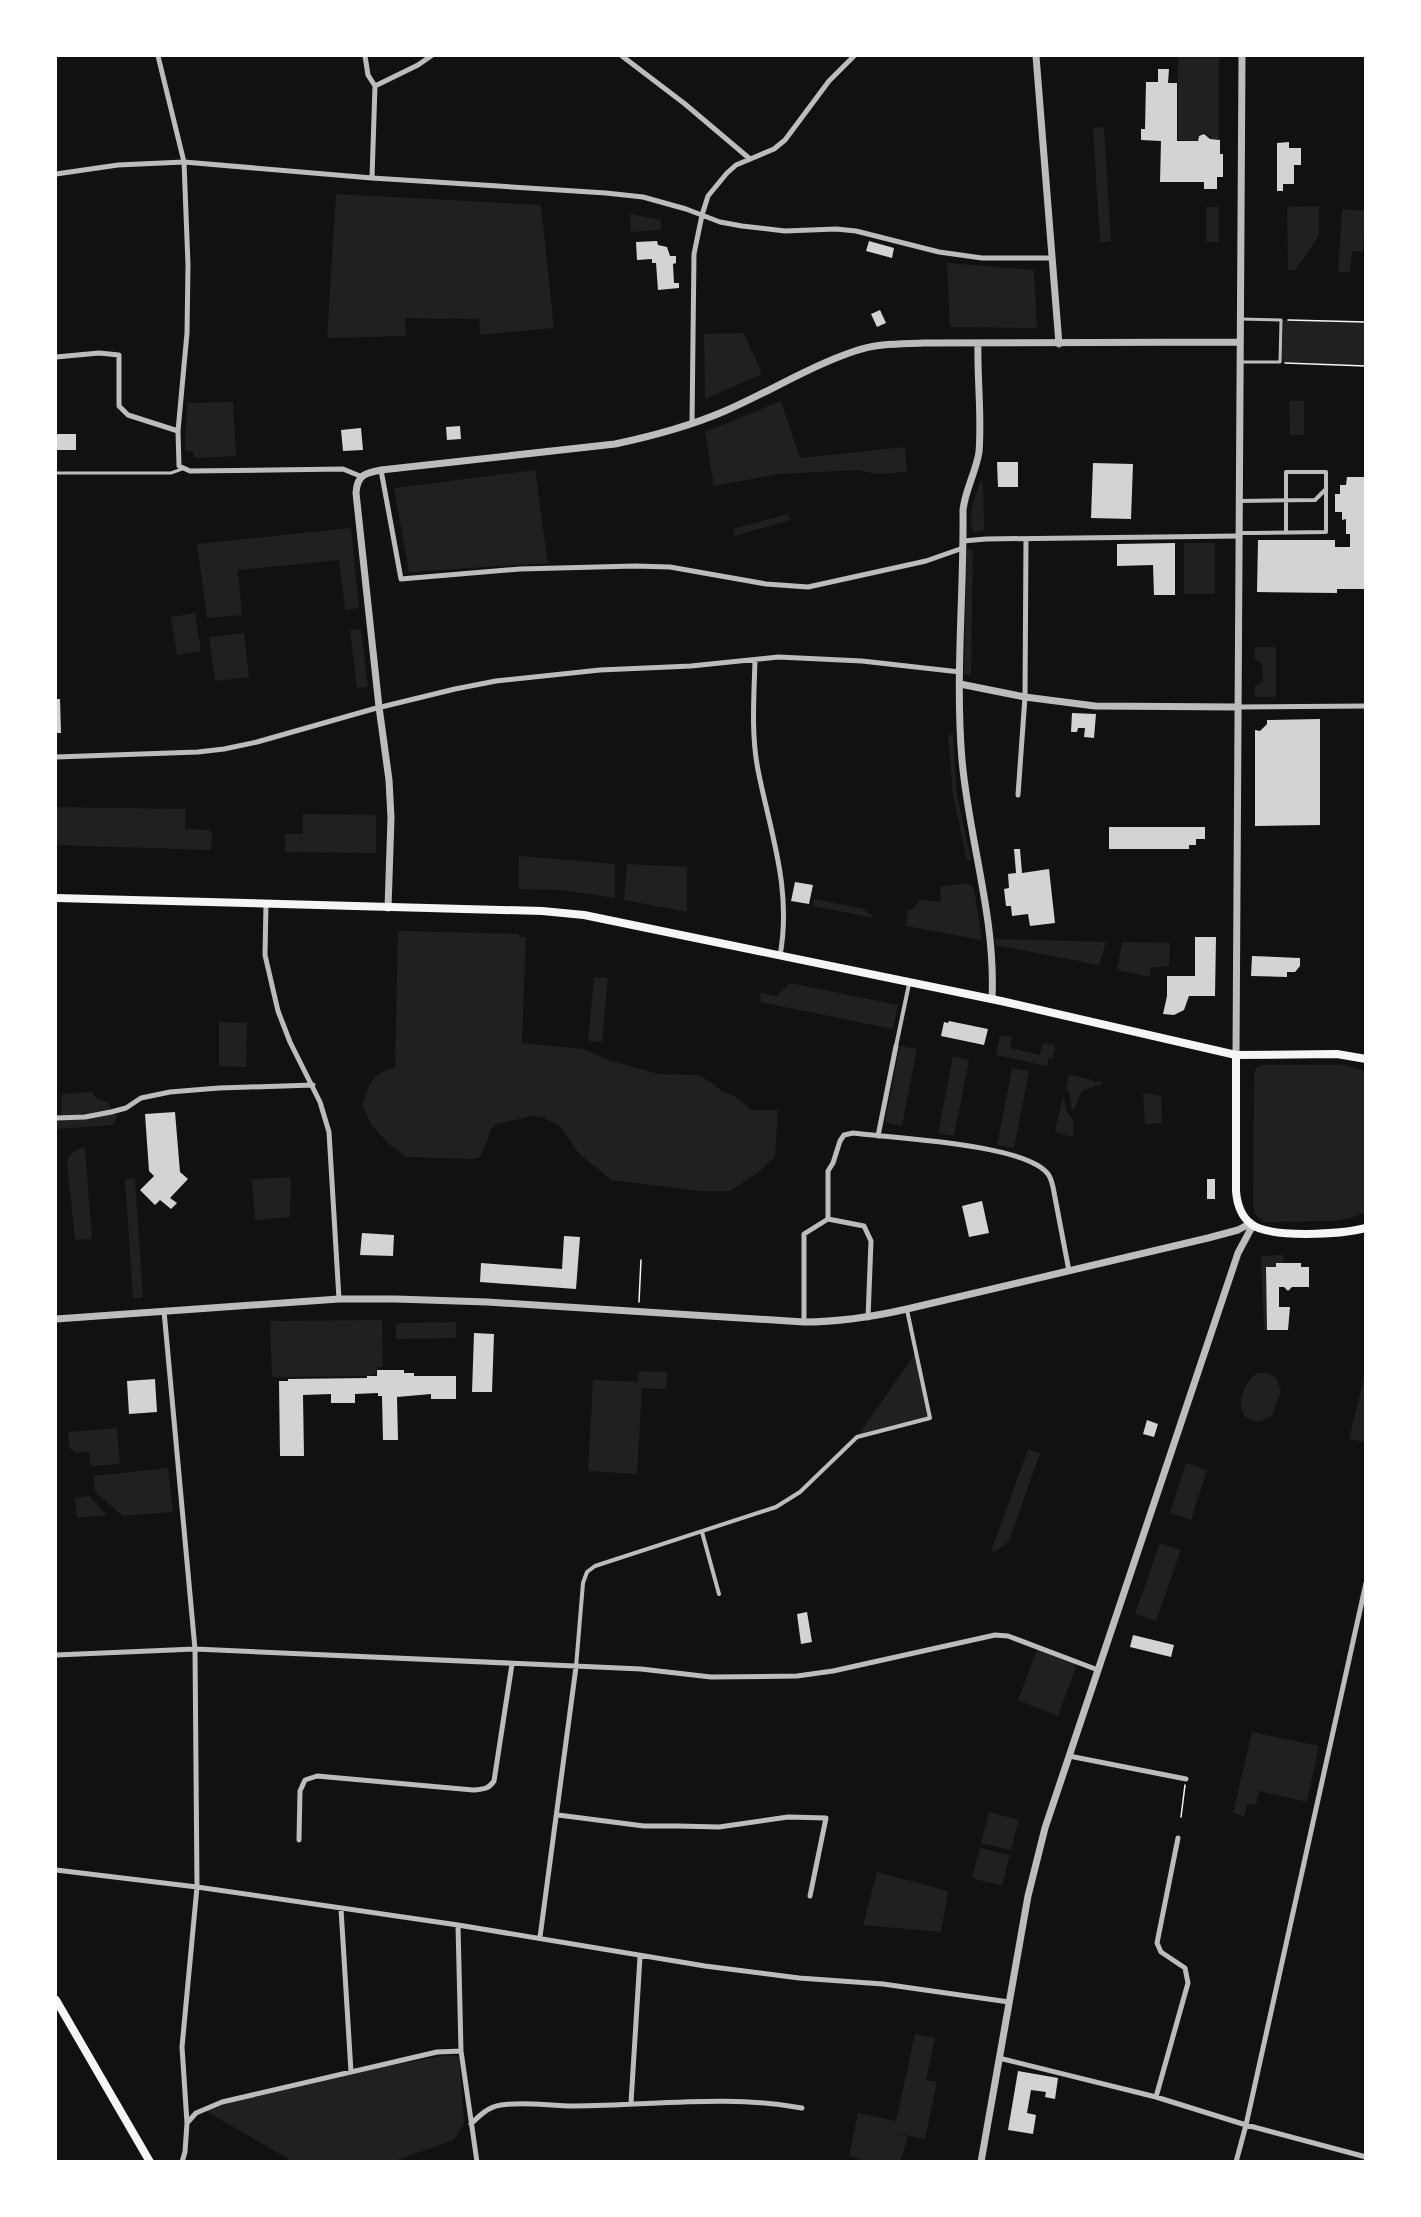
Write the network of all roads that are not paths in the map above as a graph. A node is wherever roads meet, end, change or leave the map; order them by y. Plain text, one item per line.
1 (158, 56) edge
2 (365, 56) edge
3 (431, 56) edge
4 (622, 56) edge
5 (854, 56) edge
6 (1036, 56) edge
7 (1242, 56) edge
8 (375, 86) junction
9 (750, 159) junction
10 (184, 162) junction
11 (56, 174) edge
12 (372, 178) junction
13 (702, 214) junction
14 (1052, 258) junction
15 (1240, 319) junction
16 (1240, 342) junction
17 (978, 343) junction
18 (1059, 344) junction
19 (56, 357) edge
20 (1240, 362) junction
21 (692, 423) junction
22 (178, 431) junction
23 (182, 469) junction
24 (381, 470) junction
25 (56, 473) edge
26 (360, 476) junction
27 (1326, 488) junction
28 (1287, 500) junction
29 (1239, 501) junction
30 (1286, 533) junction
31 (1238, 535) junction
32 (1026, 539) junction
33 (963, 545) junction
34 (755, 660) junction
35 (960, 672) junction
36 (960, 684) junction
37 (1025, 697) junction
38 (1365, 706) edge
39 (379, 707) junction
40 (1237, 707) junction
41 (56, 757) edge
42 (1018, 795) dead end
43 (56, 898) edge
44 (266, 904) junction
45 (388, 908) junction
46 (780, 956) junction
47 (909, 983) junction
48 (992, 999) junction
49 (896, 1046) joint
50 (1236, 1054) junction
51 (1365, 1059) edge
52 (313, 1085) junction
53 (56, 1118) edge
54 (878, 1136) junction
55 (828, 1219) junction
56 (1252, 1224) junction
57 (1365, 1228) edge
58 (1351, 1231) junction
59 (1365, 1235) edge
60 (1069, 1271) junction
61 (339, 1299) junction
62 (907, 1309) junction
63 (164, 1311) junction
64 (868, 1318) junction
65 (56, 1319) edge
66 (804, 1322) junction
67 (702, 1532) junction
68 (1365, 1583) edge
69 (719, 1594) dead end
70 (195, 1649) junction
71 (56, 1655) edge
72 (512, 1664) junction
73 (576, 1667) junction
74 (1098, 1670) junction
75 (1069, 1756) junction
76 (1186, 1779) road end
77 (558, 1815) junction
78 (1178, 1838) dead end
79 (299, 1840) dead end
80 (56, 1870) edge
81 (197, 1887) junction
82 (810, 1896) dead end
83 (340, 1909) junction
84 (458, 1925) junction
85 (540, 1937) junction
86 (640, 1957) junction
87 (56, 2000) edge
88 (1009, 2002) junction
89 (460, 2051) junction
90 (999, 2058) junction
91 (351, 2072) junction
92 (1156, 2097) junction
93 (631, 2103) junction
94 (802, 2108) dead end
95 (187, 2123) junction
96 (471, 2124) junction
97 (1246, 2125) junction
98 (1363, 2156) edge
99 (150, 2162) edge
100 (182, 2162) edge
101 (477, 2162) edge
102 (981, 2162) edge
103 (1236, 2162) edge

1 - 10 street
2 - 8 street
3 - 8 street
4 - 9 street
5 - 9 street
6 - 14 street
7 - 15 street
8 - 12 street
9 - 13 street
10 - 11 street
10 - 12 street
10 - 22 street
12 - 13 street
13 - 14 street
13 - 21 street
14 - 18 street
15 - 16 street
15 - 20 lane
16 - 18 street
16 - 20 street
17 - 18 street
17 - 21 street
17 - 33 street
19 - 22 street
20 - 29 street
21 - 24 street
22 - 23 street
23 - 25 lane
23 - 26 street
24 - 26 street
24 - 33 street
26 - 39 street
27 - 28 street
27 - 28 street
27 - 30 street
28 - 29 street
28 - 30 street
29 - 31 street
30 - 31 street
31 - 32 street
31 - 40 street
32 - 33 street
32 - 37 street
33 - 35 street
34 - 35 street
34 - 39 street
34 - 46 street
35 - 36 street
36 - 37 street
36 - 48 street
37 - 40 street
37 - 42 street
38 - 40 street
39 - 41 street
39 - 45 street
40 - 50 street
43 - 44 main road
44 - 45 main road
44 - 52 street
45 - 46 main road
46 - 47 main road
47 - 48 main road
47 - 49 street
48 - 50 main road
49 - 54 street
50 - 51 main road
50 - 56 main road
52 - 53 street
52 - 61 street
54 - 55 street
54 - 60 street
55 - 64 street
55 - 66 street
56 - 58 main road
56 - 60 street
56 - 74 street
57 - 58 main road
58 - 59 main road
60 - 62 street
61 - 63 street
61 - 66 street
62 - 64 street
62 - 67 street
63 - 65 street
63 - 70 street
64 - 66 street
67 - 69 street
67 - 73 street
68 - 97 street
70 - 71 street
70 - 72 street
70 - 81 street
72 - 73 street
72 - 79 street
73 - 74 street
73 - 77 street
74 - 75 street
75 - 76 street
75 - 88 street
77 - 82 street
77 - 85 street
78 - 92 street
80 - 81 street
81 - 83 street
81 - 95 street
83 - 84 street
83 - 91 street
84 - 85 street
84 - 89 street
85 - 86 street
86 - 88 street
86 - 93 street
87 - 99 main road
88 - 90 street
89 - 91 street
89 - 96 street
90 - 92 street
90 - 102 street
91 - 95 street
92 - 97 street
93 - 94 street
93 - 96 street
95 - 100 street
96 - 101 street
97 - 98 street
97 - 103 street

